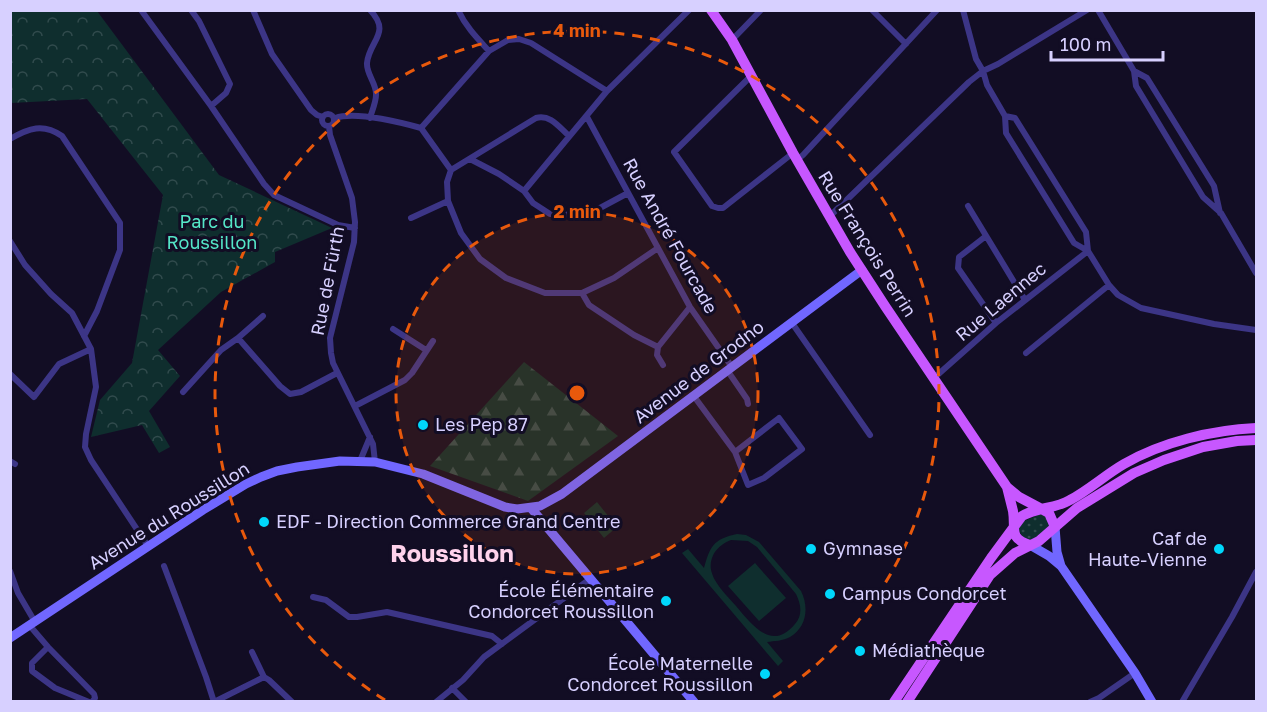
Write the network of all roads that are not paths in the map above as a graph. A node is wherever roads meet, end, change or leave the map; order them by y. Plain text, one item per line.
1 (141, 10) edge
2 (191, 10) edge
3 (253, 10) edge
4 (370, 10) edge
5 (458, 10) edge
6 (689, 10) edge
7 (711, 10) edge
8 (761, 10) edge
9 (872, 10) edge
10 (937, 10) edge
11 (963, 10) edge
12 (1087, 10) edge
13 (1098, 10) edge
14 (732, 40) junction
15 (906, 44) junction
16 (489, 51) junction
17 (983, 71) junction
18 (1134, 71) junction
19 (751, 76) junction
20 (607, 91) junction
21 (211, 106) junction
22 (1005, 116) junction
23 (322, 117) junction
24 (587, 117) junction
25 (335, 118) junction
26 (370, 118) junction
27 (329, 126) junction
28 (421, 128) junction
29 (570, 136) junction
30 (10, 139) edge
31 (795, 157) junction
32 (470, 159) junction
33 (451, 170) junction
34 (524, 191) junction
35 (628, 193) junction
36 (448, 201) junction
37 (968, 206) dead end
38 (1221, 213) junction
39 (830, 216) junction
40 (411, 218) dead end
41 (355, 228) junction
42 (986, 236) junction
43 (10, 241) edge
44 (658, 248) junction
45 (1088, 251) junction
46 (862, 270) junction
47 (1257, 273) edge
48 (1109, 285) junction
49 (582, 293) junction
50 (1025, 300) junction
51 (690, 307) junction
52 (263, 316) dead end
53 (792, 323) junction
54 (996, 323) junction
55 (393, 329) dead end
56 (1257, 330) edge
57 (84, 336) junction
58 (238, 338) junction
59 (433, 341) dead end
60 (658, 347) junction
61 (91, 350) junction
62 (426, 350) junction
63 (1026, 353) dead end
64 (663, 365) dead end
65 (729, 368) junction
66 (337, 373) junction
67 (10, 374) edge
68 (934, 378) junction
69 (183, 392) dead end
70 (693, 395) junction
71 (748, 404) dead end
72 (355, 406) junction
73 (1257, 428) edge
74 (870, 435) dead end
75 (370, 437) junction
76 (1257, 440) edge
77 (735, 452) junction
78 (360, 461) junction
79 (375, 462) junction
80 (1007, 487) junction
81 (554, 499) joint
82 (531, 508) junction
83 (1042, 509) junction
84 (1055, 527) junction
85 (1013, 528) junction
86 (1030, 545) junction
87 (148, 546) junction
88 (164, 566) dead end
89 (1061, 566) junction
90 (10, 571) edge
91 (1257, 572) edge
92 (590, 579) junction
93 (12, 580) edge
94 (1255, 581) edge
95 (313, 597) dead end
96 (32, 624) junction
97 (10, 638) edge
98 (502, 644) junction
99 (48, 647) junction
100 (252, 652) dead end
101 (1135, 673) junction
102 (264, 677) junction
103 (452, 688) junction
104 (463, 699) edge
105 (91, 702) edge
106 (214, 702) edge
107 (292, 702) edge
108 (436, 702) edge
109 (694, 702) edge
110 (894, 702) edge
111 (907, 702) edge
112 (1090, 702) edge
113 (1152, 702) edge
114 (1182, 702) edge

1 - 21 street
2 - 21 street
3 - 23 street
4 - 26 street
5 - 16 street
6 - 20 street
7 - 14 main road, Rue François Perrin
8 - 14 street
9 - 15 street
10 - 15 street
11 - 17 street
12 - 17 street
13 - 18 street
14 - 19 main road, Rue François Perrin
15 - 31 street
16 - 20 street
16 - 28 street
17 - 22 street
17 - 39 street
18 - 38 street
18 - 38 street
19 - 31 main road, Rue François Perrin
19 - 31 street
20 - 24 street
21 - 41 street
22 - 45 street
22 - 45 street
23 - 25 street
23 - 27 street
24 - 29 street
24 - 35 street, Rue André Fourcade
25 - 26 street
25 - 27 street
26 - 28 street
27 - 41 street, Rue de Fürth
28 - 33 street
29 - 32 street
29 - 34 street
30 - 57 street
31 - 39 main road, Rue François Perrin
32 - 33 street
32 - 34 street
33 - 36 street
34 - 35 street
35 - 44 street, Rue André Fourcade
36 - 40 street
36 - 49 street
37 - 42 street
38 - 47 street
39 - 46 main road, Rue François Perrin
41 - 66 street, Rue de Fürth
42 - 50 street
42 - 54 street
43 - 57 street
44 - 49 street
44 - 51 street, Rue André Fourcade
45 - 48 street
45 - 50 street, Rue Laennec
46 - 53 street, Avenue de Grodno
46 - 68 main road, Rue François Perrin
48 - 56 street
48 - 63 street
49 - 60 street
50 - 54 street, Rue Laennec
51 - 60 street
51 - 65 street, Rue André Fourcade
52 - 58 street
53 - 65 street, Avenue de Grodno
53 - 74 street
54 - 68 street, Rue Laennec
55 - 62 street
57 - 61 street
58 - 66 street
58 - 69 street
59 - 62 street
60 - 64 street
61 - 67 street
61 - 87 street
62 - 72 street
65 - 70 street, Avenue de Grodno
65 - 71 street, Rue André Fourcade
66 - 72 street, Rue de Fürth
68 - 80 main road, Rue François Perrin
70 - 77 street
70 - 81 street, Avenue de Grodno
72 - 75 street, Rue de Fürth
73 - 83 main road
75 - 78 street
75 - 79 street, Rue de Fürth
76 - 84 main road
77 - 77 street
78 - 79 street, Avenue du Roussillon
78 - 87 street, Avenue du Roussillon
79 - 82 street, Avenue du Roussillon
80 - 83 main road, Rue François Perrin
80 - 85 main road, Rue François Perrin
81 - 82 street, Avenue du Roussillon
82 - 92 street
83 - 84 main road, Rue François Perrin
83 - 85 main road
84 - 86 main road
84 - 89 street, Rue François Perrin
85 - 86 main road, Rue François Perrin
85 - 110 main road
86 - 89 street, Rue François Perrin
86 - 111 main road
87 - 96 street, Avenue du Roussillon
88 - 106 street
89 - 101 street, Rue François Perrin
90 - 93 street
91 - 94 street
92 - 98 street
92 - 109 street
93 - 96 street
94 - 114 street
95 - 98 street
96 - 97 street, Avenue du Roussillon
96 - 99 street
98 - 103 street
99 - 105 street
99 - 105 street
100 - 102 street
101 - 112 street
101 - 113 street, Rue François Perrin
102 - 106 street
102 - 107 street
103 - 104 street
103 - 108 street

